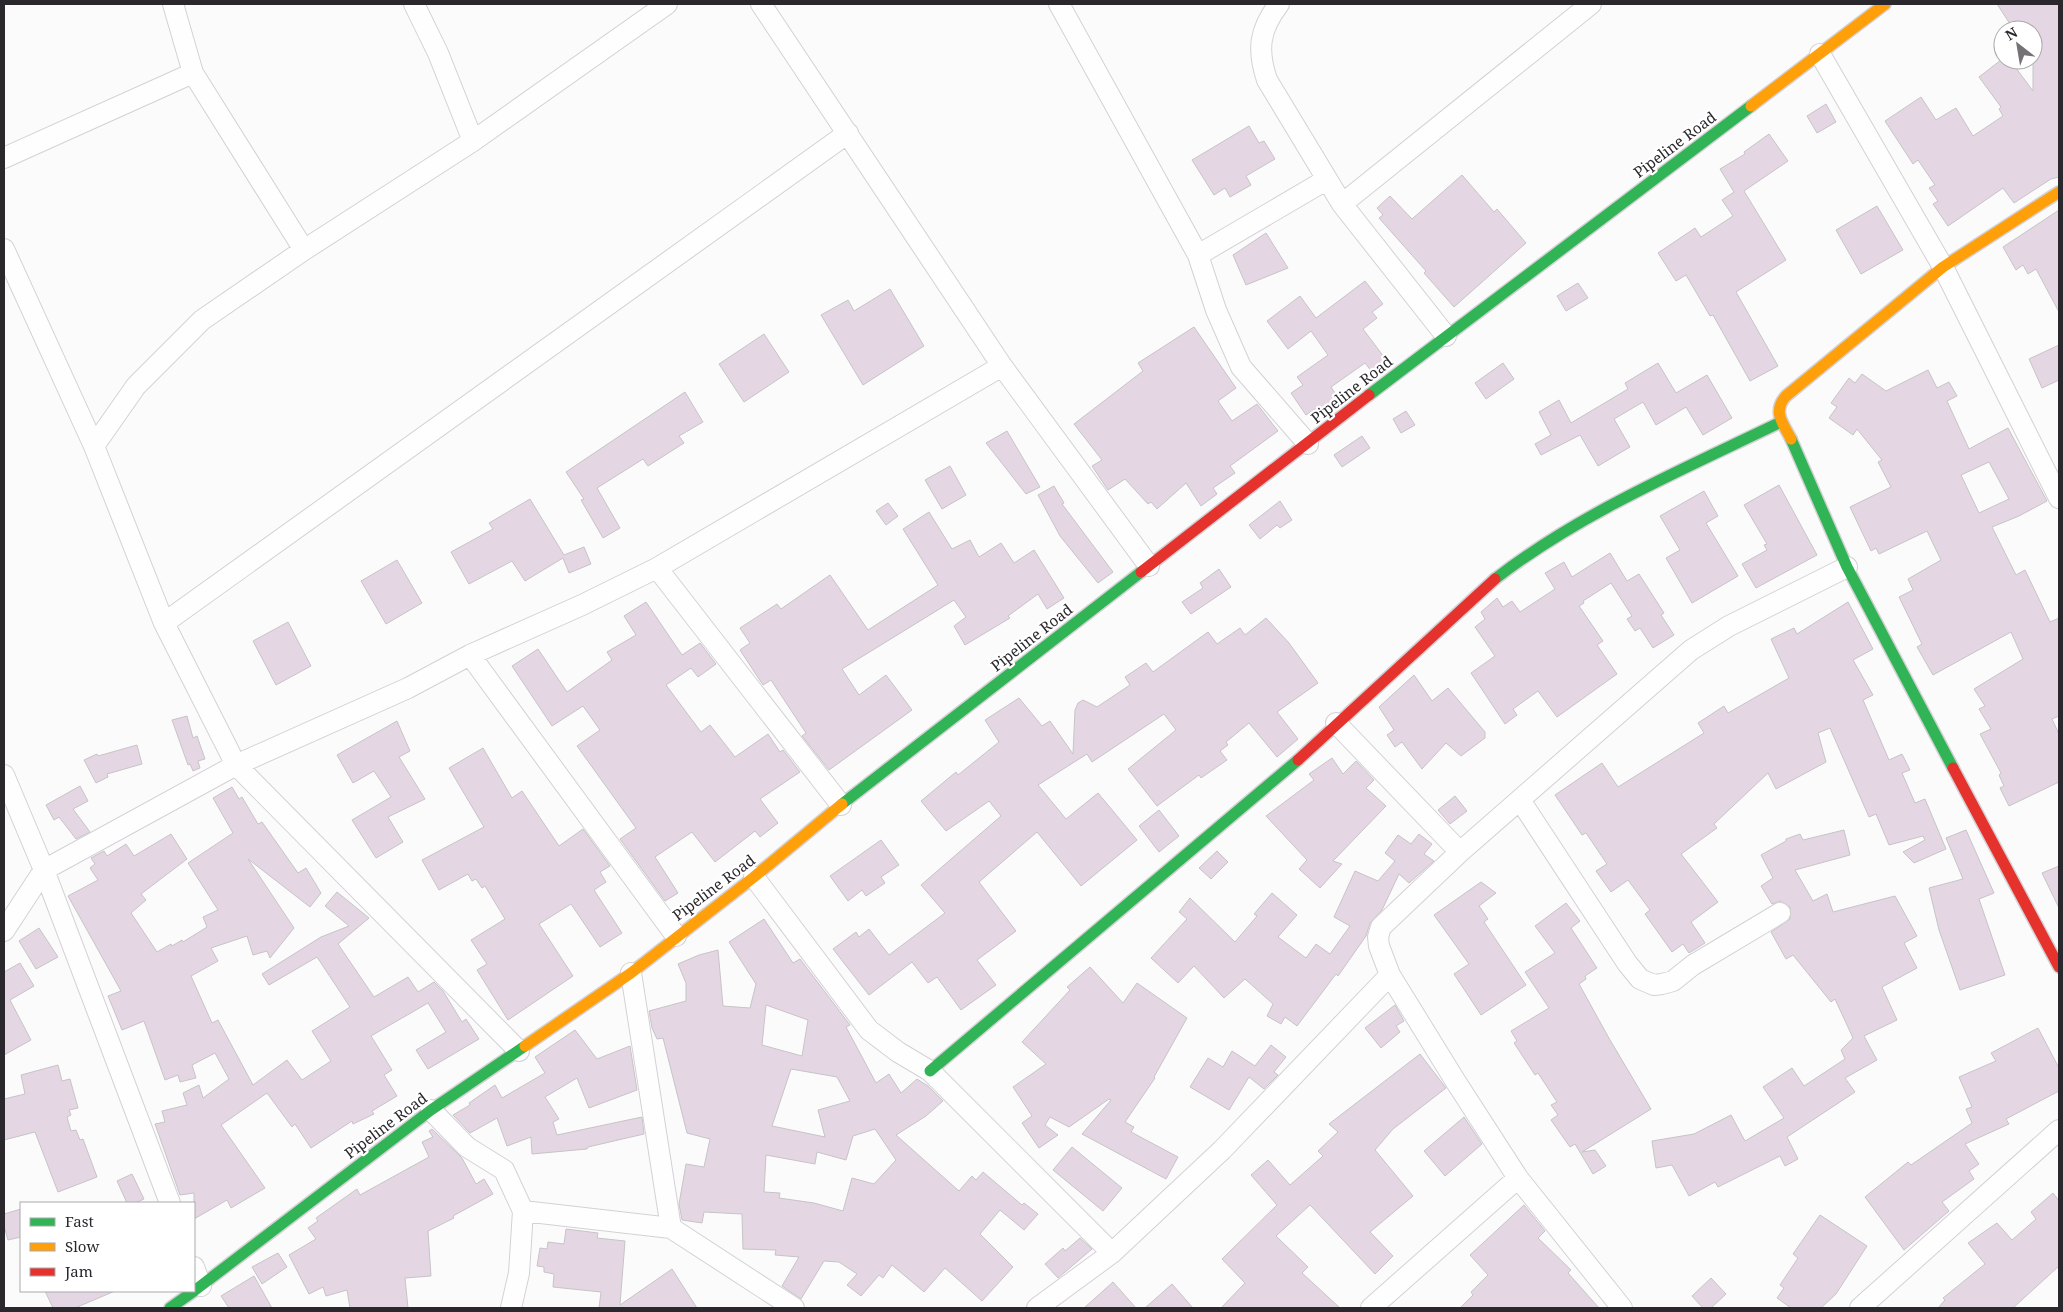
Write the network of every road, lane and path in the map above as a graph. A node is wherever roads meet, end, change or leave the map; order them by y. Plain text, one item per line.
1 (173, 4) edge
2 (414, 4) edge
3 (667, 4) edge
4 (761, 4) edge
5 (1059, 4) edge
6 (1278, 4) edge
7 (1591, 4) edge
8 (1885, 4) edge
9 (1820, 54) junction
10 (194, 73) junction
11 (848, 133) junction
12 (473, 141) junction
13 (4, 158) edge
14 (1326, 180) junction
15 (2059, 192) edge
16 (1342, 204) junction
17 (4, 249) edge
18 (304, 250) junction
19 (1198, 255) junction
20 (1943, 267) junction
21 (1446, 336) junction
22 (1002, 366) junction
23 (1781, 422) junction
24 (1308, 444) junction
25 (94, 446) junction
26 (2059, 498) edge
27 (1149, 566) junction
28 (657, 568) junction
29 (1847, 568) junction
30 (164, 623) junction
31 (470, 655) junction
32 (1336, 723) junction
33 (236, 765) junction
34 (4, 775) edge
35 (1520, 800) junction
36 (841, 805) junction
37 (1460, 852) junction
38 (44, 870) junction
39 (754, 878) junction
40 (1780, 914) dead end
41 (4, 932) edge
42 (676, 936) junction
43 (2059, 967) edge
44 (631, 974) junction
45 (1390, 975) junction
46 (519, 1051) junction
47 (930, 1071) junction
48 (431, 1110) junction
49 (2059, 1130) edge
50 (1518, 1178) junction
51 (170, 1202) edge
52 (523, 1211) junction
53 (671, 1228) junction
54 (1112, 1253) junction
55 (195, 1284) edge
56 (187, 1292) edge
57 (173, 1307) edge
58 (511, 1308) edge
59 (794, 1308) edge
60 (1037, 1308) edge
61 (1371, 1308) edge
62 (1622, 1308) edge
63 (1860, 1308) edge

1 - 10 street
2 - 12 street
3 - 12 street
4 - 11 street
5 - 19 street
6 - 14 street
7 - 16 street
8 - 9 street, Pipeline Road
9 - 20 street
9 - 21 street, Pipeline Road
10 - 13 street
10 - 18 street
11 - 22 street
11 - 30 street
12 - 18 street
14 - 16 street
14 - 19 street
15 - 20 street
16 - 21 street
17 - 25 street
18 - 25 street
19 - 24 street
20 - 23 street
20 - 26 street
21 - 24 street, Pipeline Road
22 - 27 street
22 - 28 street
23 - 29 street
23 - 32 street
24 - 27 street, Pipeline Road
25 - 30 street
27 - 36 street, Pipeline Road
28 - 31 street
28 - 36 street
29 - 35 street
29 - 43 street
30 - 33 street
31 - 33 street
31 - 42 street
32 - 37 street
32 - 47 street
33 - 38 street
33 - 46 street
34 - 38 street
35 - 37 street
35 - 40 street
36 - 39 street, Pipeline Road
37 - 45 street
38 - 41 street
38 - 51 street
39 - 42 street, Pipeline Road
39 - 47 street
42 - 44 street, Pipeline Road
44 - 46 street, Pipeline Road
44 - 53 street
45 - 50 street
45 - 54 street
46 - 48 street, Pipeline Road
47 - 54 street
48 - 52 street
48 - 55 street, Pipeline Road
49 - 63 street
50 - 61 street
50 - 62 street
52 - 53 street
52 - 58 street
53 - 59 street
54 - 60 street
56 - 57 street, Pipeline Road

